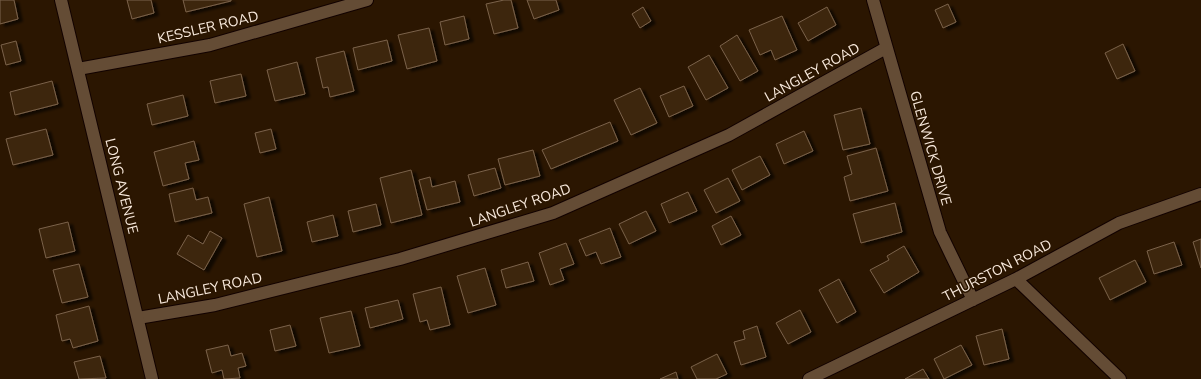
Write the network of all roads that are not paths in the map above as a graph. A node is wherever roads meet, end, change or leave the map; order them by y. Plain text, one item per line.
1 (60, 0) edge
2 (367, 0) edge
3 (873, 0) edge
4 (886, 48) junction
5 (78, 68) junction
6 (1201, 194) edge
7 (1016, 279) junction
8 (973, 300) junction
9 (138, 318) junction
10 (152, 379) edge
11 (809, 379) edge
12 (1120, 379) edge

1 - 5 street, LONG AVENUE
2 - 5 street, KESSLER ROAD
3 - 4 street, GLENWICK DRIVE
4 - 8 street, GLENWICK DRIVE
4 - 9 street, LANGLEY ROAD
5 - 9 street, LONG AVENUE
6 - 7 street, THURSTON ROAD
7 - 8 street, THURSTON ROAD
7 - 12 street
8 - 11 street, THURSTON ROAD
9 - 10 street, LONG AVENUE

